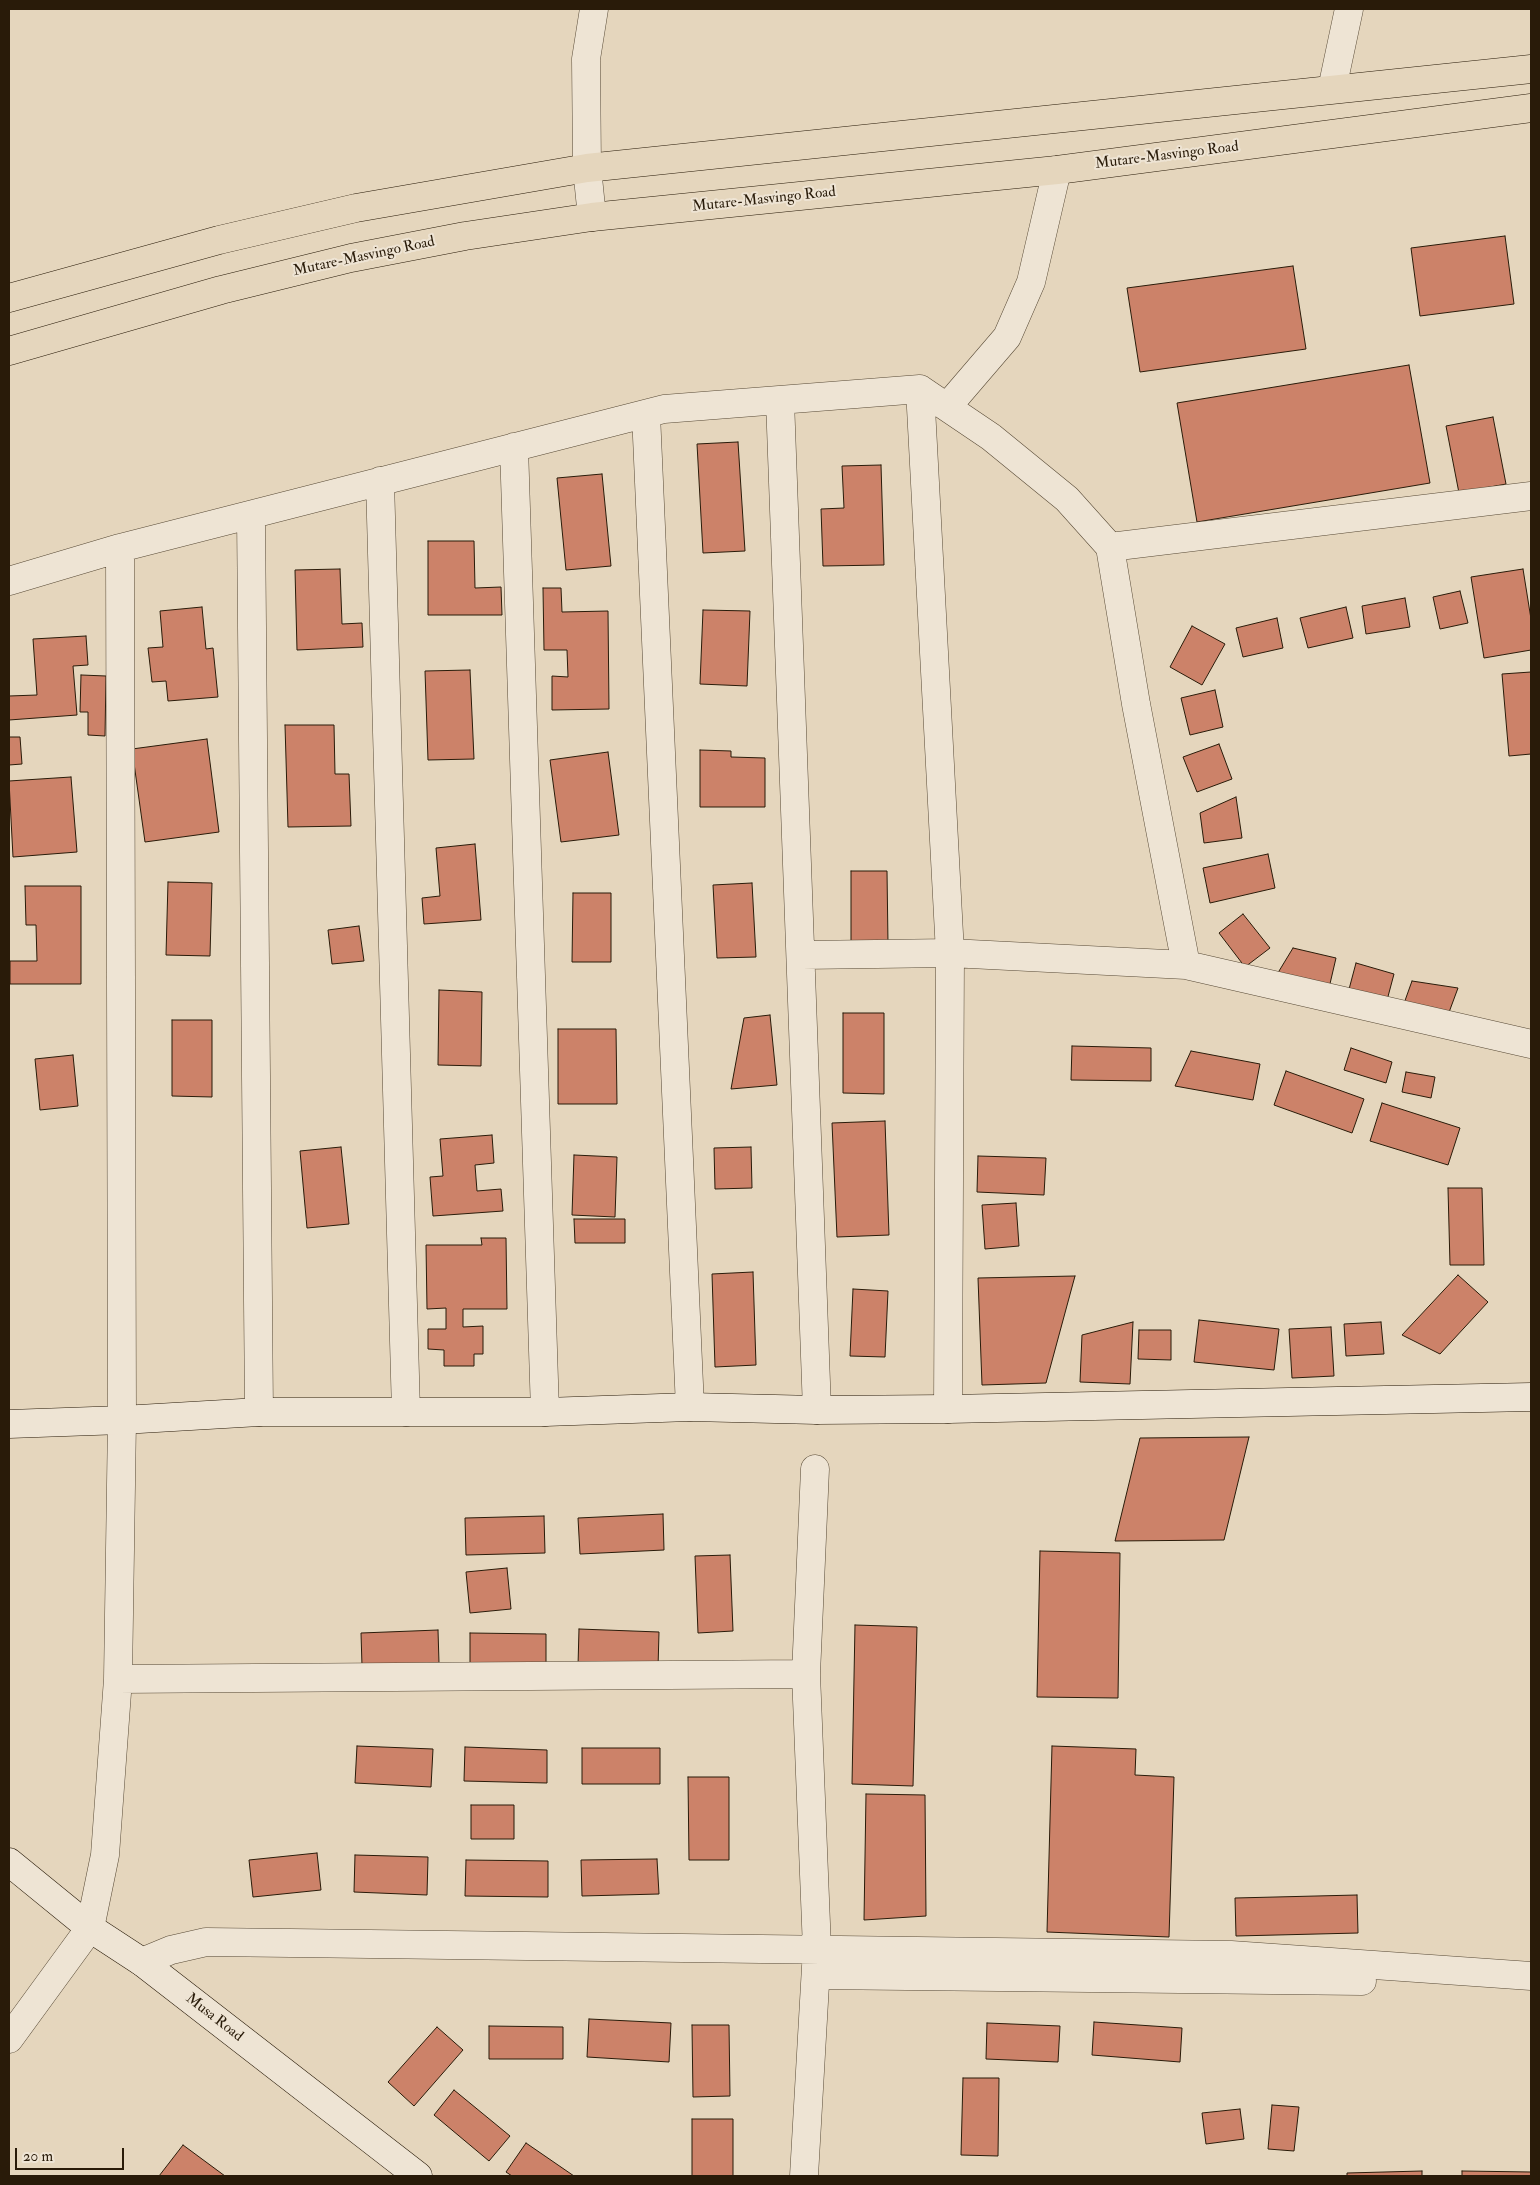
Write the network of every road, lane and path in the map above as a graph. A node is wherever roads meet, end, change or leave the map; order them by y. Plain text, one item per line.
1 (594, 9) edge
2 (1349, 9) edge
3 (1531, 69) edge
4 (1332, 89) junction
5 (1531, 108) edge
6 (587, 168) junction
7 (1057, 170) junction
8 (592, 217) junction
9 (9, 298) edge
10 (9, 351) edge
11 (920, 389) junction
12 (780, 400) junction
13 (947, 408) junction
14 (646, 414) junction
15 (514, 447) junction
16 (380, 481) junction
17 (1531, 496) edge
18 (251, 514) junction
19 (1110, 547) junction
20 (120, 548) junction
21 (9, 581) edge
22 (950, 953) junction
23 (802, 955) junction
24 (1186, 966) junction
25 (1531, 1044) edge
26 (1531, 1397) edge
27 (690, 1406) junction
28 (817, 1410) junction
29 (948, 1410) junction
30 (259, 1412) junction
31 (406, 1412) junction
32 (545, 1412) junction
33 (122, 1420) junction
34 (9, 1424) edge
35 (814, 1469) dead end
36 (806, 1674) junction
37 (118, 1679) junction
38 (9, 1862) edge
39 (90, 1928) junction
40 (142, 1962) junction
41 (816, 1962) junction
42 (1531, 1976) edge
43 (1531, 1983) edge
44 (9, 2039) edge
45 (418, 2176) edge
46 (804, 2176) edge

1 - 6 street
2 - 4 street
3 - 4 highway
4 - 6 highway
5 - 7 highway, Mutare-Masvingo Road
6 - 8 street
6 - 9 highway
7 - 8 highway, Mutare-Masvingo Road
7 - 13 street
8 - 10 highway, Mutare-Masvingo Road
11 - 12 street
11 - 13 street
11 - 22 street
12 - 14 street
12 - 23 street
13 - 19 street
14 - 15 street
14 - 27 street
15 - 16 street
15 - 32 street
16 - 18 street
16 - 31 street
17 - 19 street
18 - 20 street
18 - 30 street
19 - 24 street
20 - 21 street
20 - 33 street
22 - 23 street
22 - 24 street
22 - 29 street
23 - 28 street
24 - 25 street
26 - 29 street
27 - 28 street
27 - 32 street
28 - 29 street
30 - 31 street
30 - 33 street
31 - 32 street
33 - 34 street
33 - 37 street
35 - 36 street
36 - 37 street
36 - 41 street
37 - 39 street
38 - 39 street, Musa Road
39 - 40 street, Musa Road
39 - 44 street
40 - 41 street
40 - 45 street, Musa Road
41 - 42 street
41 - 43 street
41 - 46 street

